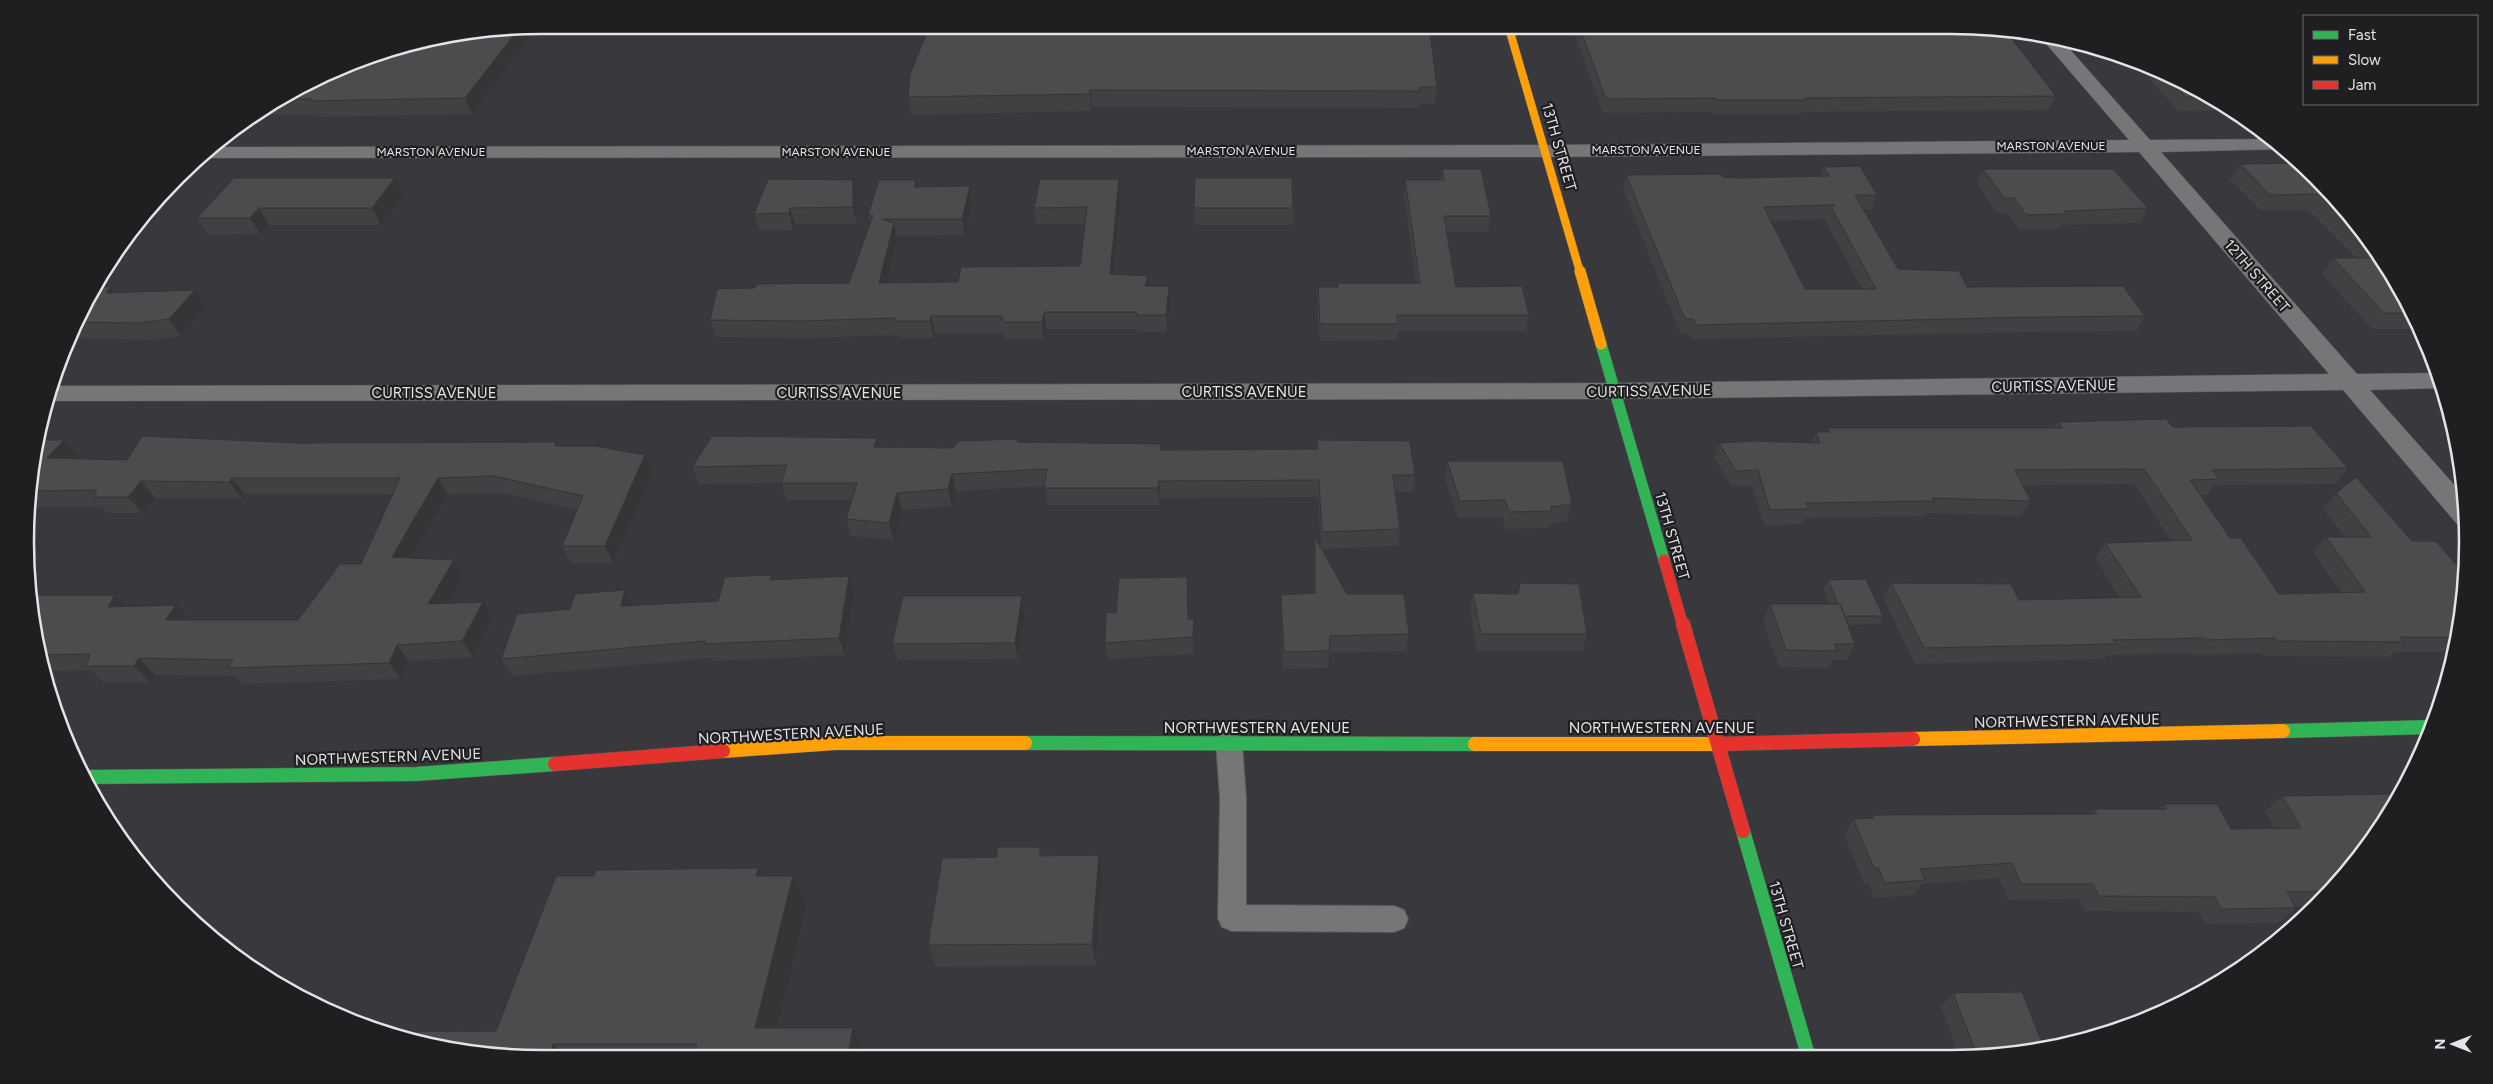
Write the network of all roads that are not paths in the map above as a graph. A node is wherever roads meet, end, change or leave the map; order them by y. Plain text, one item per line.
1 (1511, 34) edge
2 (2058, 46) edge
3 (2268, 145) edge
4 (2144, 146) junction
5 (1545, 151) junction
6 (216, 153) edge
7 (2433, 381) edge
8 (2350, 382) junction
9 (1615, 391) junction
10 (56, 394) edge
11 (2458, 507) edge
12 (2424, 727) edge
13 (1229, 743) junction
14 (1717, 744) junction
15 (91, 777) edge
16 (1394, 919) dead end
17 (1807, 1050) edge

1 - 5 street, 13TH STREET
2 - 4 street, 12TH STREET
3 - 4 street, MARSTON AVENUE
4 - 5 street, MARSTON AVENUE
4 - 8 street, 12TH STREET
5 - 6 street, MARSTON AVENUE
5 - 9 street, 13TH STREET
7 - 8 street, CURTISS AVENUE
8 - 9 street, CURTISS AVENUE
8 - 11 street, 12TH STREET
9 - 10 street, CURTISS AVENUE
9 - 14 street, 13TH STREET
12 - 14 street, NORTHWESTERN AVENUE
13 - 14 street, NORTHWESTERN AVENUE
13 - 15 street, NORTHWESTERN AVENUE
13 - 16 lane
14 - 17 street, 13TH STREET

